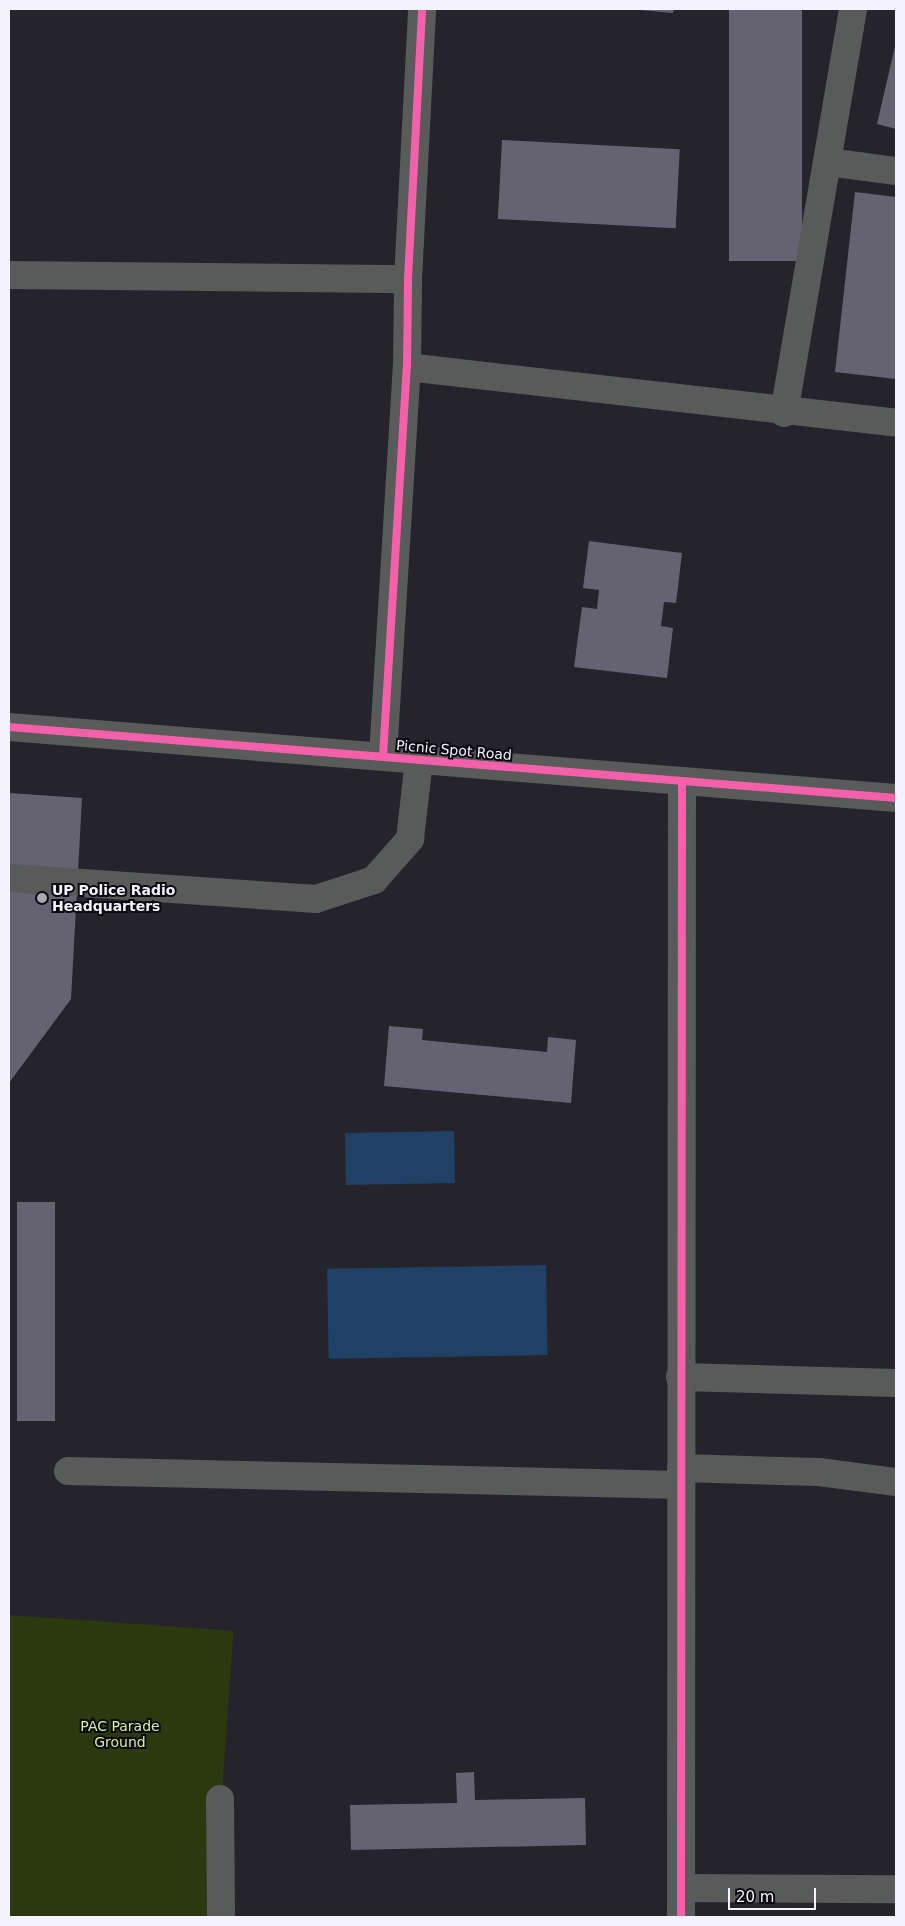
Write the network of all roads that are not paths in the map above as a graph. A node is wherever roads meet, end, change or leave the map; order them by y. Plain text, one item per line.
1 (422, 9) edge
2 (854, 9) edge
3 (828, 162) junction
4 (896, 171) edge
5 (9, 275) edge
6 (408, 279) junction
7 (407, 368) junction
8 (784, 413) junction
9 (896, 423) edge
10 (9, 726) edge
11 (383, 756) junction
12 (419, 760) junction
13 (682, 781) junction
14 (896, 798) edge
15 (9, 878) edge
16 (680, 1377) junction
17 (896, 1383) edge
18 (68, 1471) dead end
19 (680, 1476) junction
20 (896, 1482) edge
21 (220, 1799) dead end
22 (681, 1888) junction
23 (896, 1889) edge
24 (221, 1917) edge
25 (681, 1917) edge

1 - 6 street
2 - 3 street
3 - 4 street
3 - 8 street
5 - 6 street
6 - 7 street
7 - 8 street
7 - 11 street
8 - 9 street
10 - 11 street, Picnic Spot Road
11 - 12 street, Picnic Spot Road
12 - 13 street, Picnic Spot Road
12 - 15 street
13 - 14 street, Picnic Spot Road
13 - 16 street
16 - 17 street
16 - 19 street
18 - 19 street
19 - 20 street
19 - 22 street
21 - 24 street
22 - 23 street
22 - 25 street

